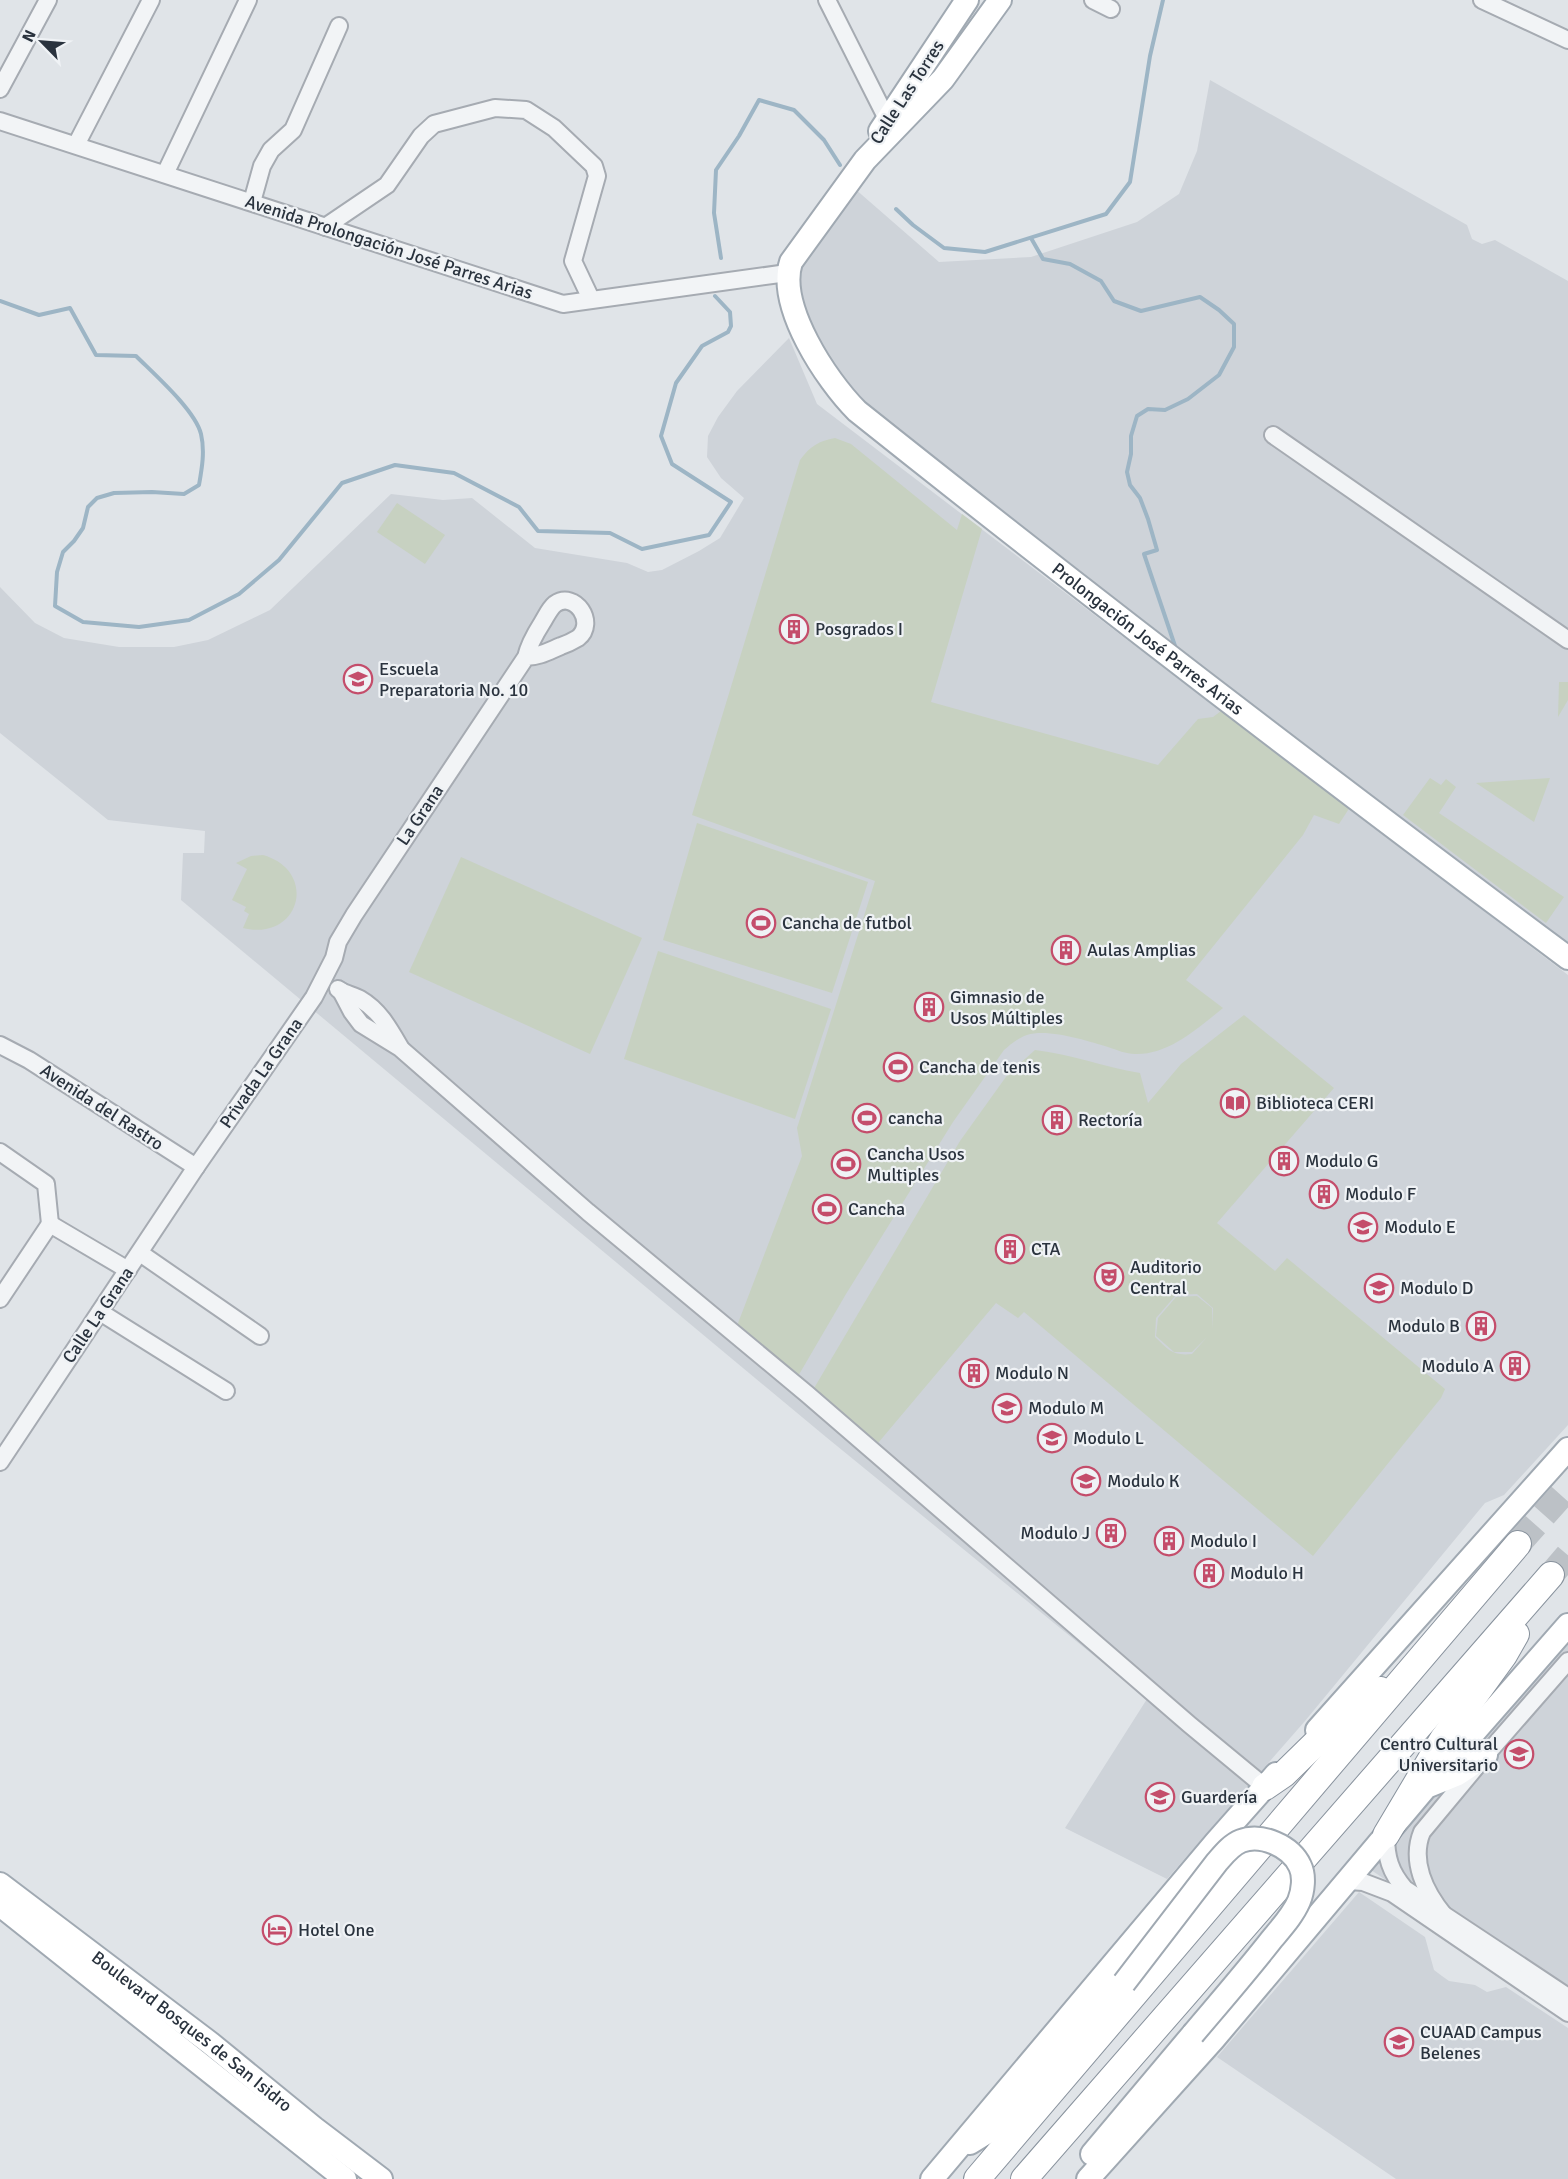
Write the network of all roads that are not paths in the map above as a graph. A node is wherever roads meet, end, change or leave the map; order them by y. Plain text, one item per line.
1 (48, 0) edge
2 (151, 0) edge
3 (248, 0) edge
4 (827, 0) edge
5 (967, 0) edge
6 (1093, 0) edge
7 (1482, 0) edge
8 (998, 1) edge
9 (1504, 5) edge
10 (1111, 9) dead end
11 (339, 26) dead end
12 (1568, 40) edge
13 (0, 89) edge
14 (0, 121) edge
15 (891, 123) junction
16 (76, 145) junction
17 (165, 174) junction
18 (252, 202) junction
19 (325, 227) junction
20 (788, 273) junction
21 (591, 299) junction
22 (1273, 435) dead end
23 (1568, 640) edge
24 (526, 657) dead end
25 (1568, 958) edge
26 (325, 978) junction
27 (2, 1051) edge
28 (0, 1152) edge
29 (196, 1167) junction
30 (50, 1224) junction
31 (140, 1253) junction
32 (128, 1270) junction
33 (0, 1299) edge
34 (100, 1312) junction
35 (260, 1336) dead end
36 (226, 1391) dead end
37 (1568, 1449) edge
38 (0, 1462) edge
39 (1568, 1625) edge
40 (1568, 1661) edge
41 (1486, 1755) junction
42 (1427, 1786) junction
43 (1265, 1787) junction
44 (1386, 1835) junction
45 (1348, 1881) junction
46 (0, 1884) edge
47 (1409, 1899) junction
48 (0, 1905) edge
49 (1444, 1915) junction
50 (1568, 1997) edge
51 (1568, 2013) edge
52 (308, 2135) junction
53 (958, 2149) junction
54 (345, 2179) edge
55 (381, 2179) edge
56 (932, 2179) edge
57 (977, 2179) edge
58 (1024, 2179) edge
59 (1073, 2179) edge
60 (1088, 2179) edge

1 - 13 street
2 - 16 street
3 - 17 street
4 - 15 street
5 - 15 main road, Calle Las Torres
6 - 10 street
7 - 9 street
8 - 15 main road, Calle Las Torres
9 - 12 street
11 - 18 street
14 - 16 street, Avenida Prolongación José Parres Arias
15 - 20 main road, Calle Las Torres
16 - 17 street, Avenida Prolongación José Parres Arias
17 - 18 street, Avenida Prolongación José Parres Arias
18 - 19 street, Avenida Prolongación José Parres Arias
19 - 21 street, Avenida Prolongación José Parres Arias
19 - 21 street
20 - 21 street, Avenida Prolongación José Parres Arias
20 - 25 main road, Prolongación José Parres Arias
22 - 23 street
24 - 26 street, La Grana
26 - 29 street, Privada La Grana
26 - 43 street
27 - 29 street, Avenida del Rastro
28 - 30 street
29 - 31 street, Calle La Grana
30 - 32 street
30 - 33 street
31 - 32 street, Calle La Grana
31 - 35 street
32 - 34 street, Calle La Grana
34 - 36 street
34 - 38 street, Calle La Grana
37 - 43 main road
39 - 42 main road
40 - 41 street
41 - 42 main road
41 - 49 street
42 - 44 main road
43 - 53 main road
43 - 57 highway
44 - 45 main road
44 - 47 street
44 - 58 highway
45 - 47 street
45 - 60 main road
46 - 52 main road, Boulevard Bosques de San Isidro
47 - 49 street
47 - 51 street
48 - 52 main road, Boulevard Bosques de San Isidro
49 - 50 street
52 - 54 main road, Boulevard Bosques de San Isidro
52 - 55 main road, Boulevard Bosques de San Isidro
53 - 56 main road
53 - 59 main road, bridge

